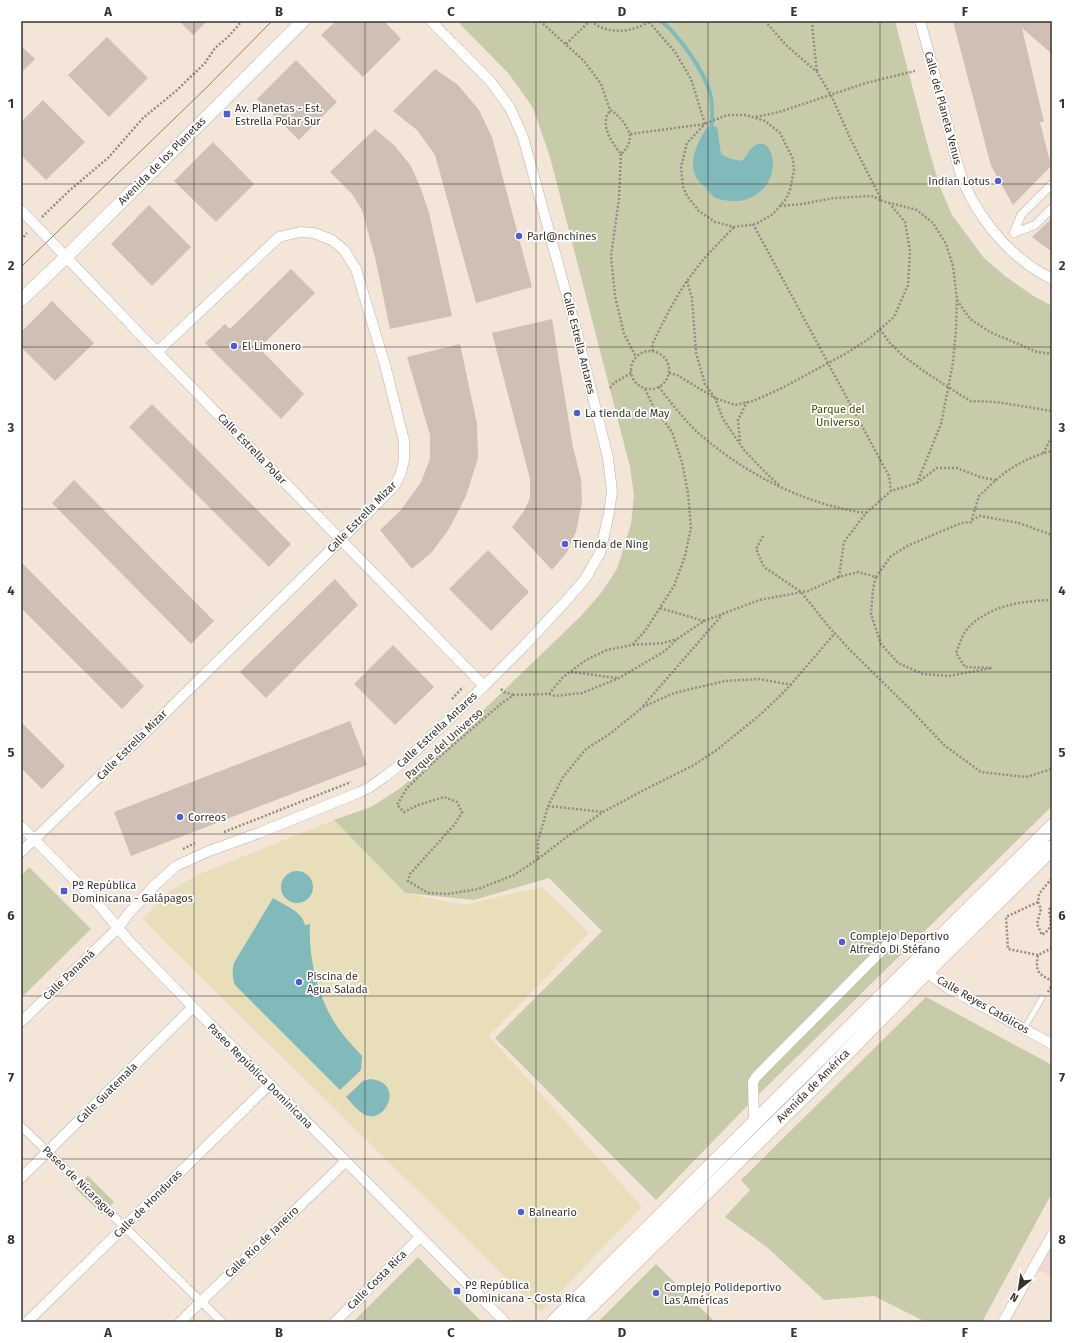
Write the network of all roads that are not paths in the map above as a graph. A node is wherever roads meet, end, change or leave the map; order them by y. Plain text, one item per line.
1 (303, 21) edge
2 (431, 21) edge
3 (920, 21) edge
4 (1052, 184) edge
5 (1052, 208) edge
6 (21, 210) edge
7 (66, 257) junction
8 (1052, 279) edge
9 (21, 300) edge
10 (157, 352) junction
11 (340, 540) junction
12 (484, 686) junction
13 (21, 826) edge
14 (1052, 827) edge
15 (34, 839) junction
16 (1052, 848) edge
17 (21, 852) edge
18 (118, 928) junction
19 (929, 950) junction
20 (921, 968) junction
21 (1042, 998) dead end
22 (193, 1007) junction
23 (21, 1022) edge
24 (1024, 1029) junction
25 (1052, 1044) edge
26 (269, 1085) junction
27 (754, 1123) junction
28 (21, 1126) edge
29 (48, 1151) junction
30 (345, 1162) junction
31 (21, 1178) edge
32 (124, 1227) junction
33 (1052, 1235) edge
34 (420, 1237) junction
35 (201, 1301) junction
36 (1007, 1321) edge
37 (27, 1322) edge
38 (180, 1322) edge
39 (222, 1322) edge
40 (335, 1322) edge
41 (504, 1322) edge
42 (554, 1322) edge
43 (574, 1322) edge

1 - 7 street, Avenida de los Planetas
2 - 12 street, Calle Estrella Antares
3 - 8 street, Calle del Planeta Venus
4 - 5 street
6 - 7 street, Calle Estrella Polar
7 - 9 street, Avenida de los Planetas
7 - 10 street, Calle Estrella Polar
10 - 11 street, Calle Estrella Polar
10 - 11 street, Calle Estrella Mizar
11 - 12 street, Calle Estrella Polar
11 - 15 street, Calle Estrella Mizar
12 - 18 street, Calle Estrella Antares
13 - 15 street, Paseo República Dominicana
14 - 19 main road, Avenida de América
15 - 17 street, Calle Estrella Mizar
15 - 18 street, Paseo República Dominicana
16 - 20 main road, Avenida de América
18 - 22 street, Paseo República Dominicana
18 - 23 street, Calle Panamá
19 - 20 main road, Avenida de América
19 - 27 street
20 - 24 street, Calle Reyes Católicos
20 - 27 main road, Avenida de América
20 - 43 main road, Avenida de América
21 - 24 lane
22 - 26 street, Paseo República Dominicana
22 - 29 street, Calle Guatemala
24 - 25 street, Calle Reyes Católicos
26 - 30 street, Paseo República Dominicana
26 - 32 street, Calle de Honduras
27 - 42 main road, Avenida de América
28 - 29 street, Paseo de Nicaragua
29 - 31 street, Calle Guatemala
29 - 32 street, Paseo de Nicaragua
30 - 34 street, Paseo República Dominicana
30 - 35 street, Calle Río de Janeiro
32 - 35 street, Paseo de Nicaragua
32 - 37 street, Calle de Honduras
33 - 36 street
34 - 40 street, Calle Costa Rica
34 - 41 street, Paseo República Dominicana
35 - 38 street, Calle Río de Janeiro
35 - 39 street, Paseo de Nicaragua

